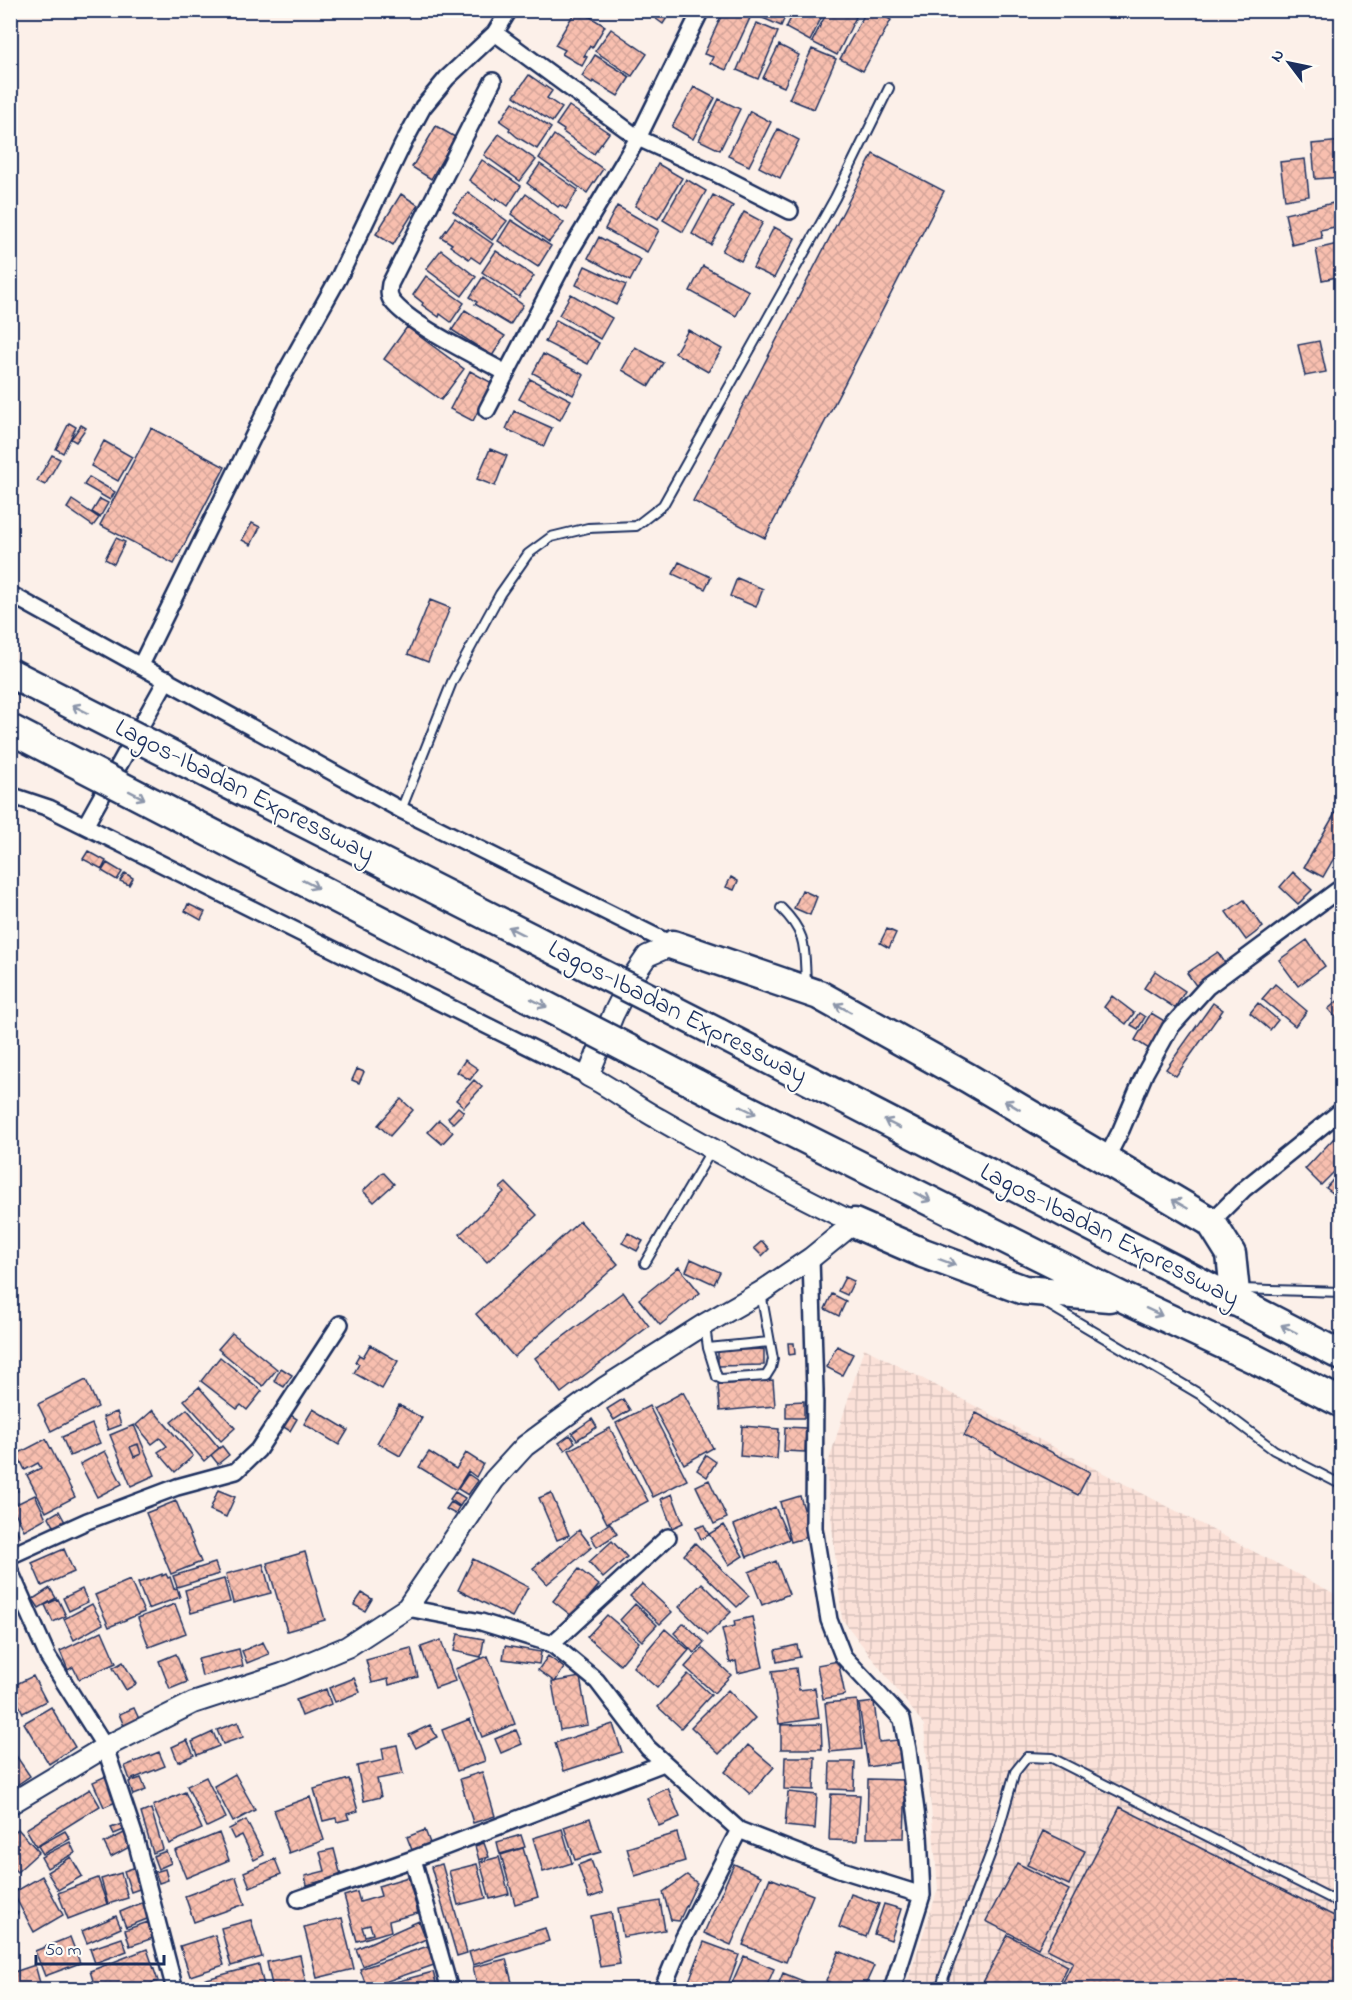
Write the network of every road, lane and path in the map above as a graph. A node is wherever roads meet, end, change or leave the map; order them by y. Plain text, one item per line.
1 (509, 10) edge
2 (701, 10) edge
3 (495, 33) junction
4 (494, 81) dead end
5 (889, 88) dead end
6 (638, 138) junction
7 (790, 211) dead end
8 (506, 373) junction
9 (487, 411) dead end
10 (10, 594) edge
11 (141, 665) junction
12 (10, 673) edge
13 (167, 680) junction
14 (10, 729) edge
15 (10, 795) edge
16 (400, 810) junction
17 (85, 826) junction
18 (1341, 887) edge
19 (781, 908) dead end
20 (673, 945) junction
21 (806, 991) junction
22 (588, 1076) junction
23 (1341, 1110) edge
24 (712, 1149) junction
25 (1106, 1161) junction
26 (1211, 1222) junction
27 (854, 1223) junction
28 (811, 1258) junction
29 (645, 1263) dead end
30 (1024, 1290) junction
31 (761, 1292) junction
32 (1341, 1292) edge
33 (1235, 1295) junction
34 (1122, 1297) junction
35 (340, 1324) dead end
36 (705, 1324) junction
37 (769, 1342) junction
38 (708, 1348) junction
39 (1341, 1356) edge
40 (1341, 1403) edge
41 (1341, 1485) edge
42 (668, 1537) dead end
43 (10, 1556) edge
44 (10, 1571) edge
45 (407, 1608) junction
46 (552, 1644) junction
47 (105, 1747) junction
48 (664, 1763) junction
49 (10, 1804) edge
50 (739, 1830) junction
51 (412, 1859) junction
52 (922, 1895) junction
53 (298, 1899) dead end
54 (1341, 1904) edge
55 (175, 1989) edge
56 (450, 1989) edge
57 (662, 1989) edge
58 (892, 1989) edge
59 (941, 1989) edge

1 - 3 street
2 - 6 street
3 - 6 street
3 - 11 street
4 - 8 street
5 - 16 lane
6 - 7 street
6 - 8 street
8 - 9 street
10 - 11 street
11 - 13 street
33 -> 12 highway, Lagos-Ibadan Expressway, bridge
13 - 16 street
13 - 17 street
14 -> 34 highway, Lagos-Ibadan Expressway, bridge
15 - 17 street
16 - 20 street
17 - 22 street
18 - 25 street
19 - 21 lane
20 - 21 highway
20 - 22 street
25 -> 21 highway
22 - 24 street
23 - 26 street
24 - 27 street
24 - 29 lane
26 -> 25 highway
26 - 33 highway
27 - 28 street
27 -> 30 highway
28 - 31 street
28 - 52 street
30 - 34 highway
30 - 41 lane
31 - 36 street
31 - 37 lane
32 - 33 lane
39 -> 33 highway, Lagos-Ibadan Expressway
34 -> 40 highway, Lagos-Ibadan Expressway
35 - 43 street
36 - 38 lane
36 - 45 street
37 - 38 lane
37 - 38 lane
42 - 46 street
44 - 47 street
45 - 46 street
45 - 47 street
46 - 48 street
47 - 49 street
47 - 55 street
48 - 50 street
48 - 51 street
50 - 52 street
50 - 57 street
51 - 53 street
51 - 56 street
52 - 58 street
54 - 59 lane

